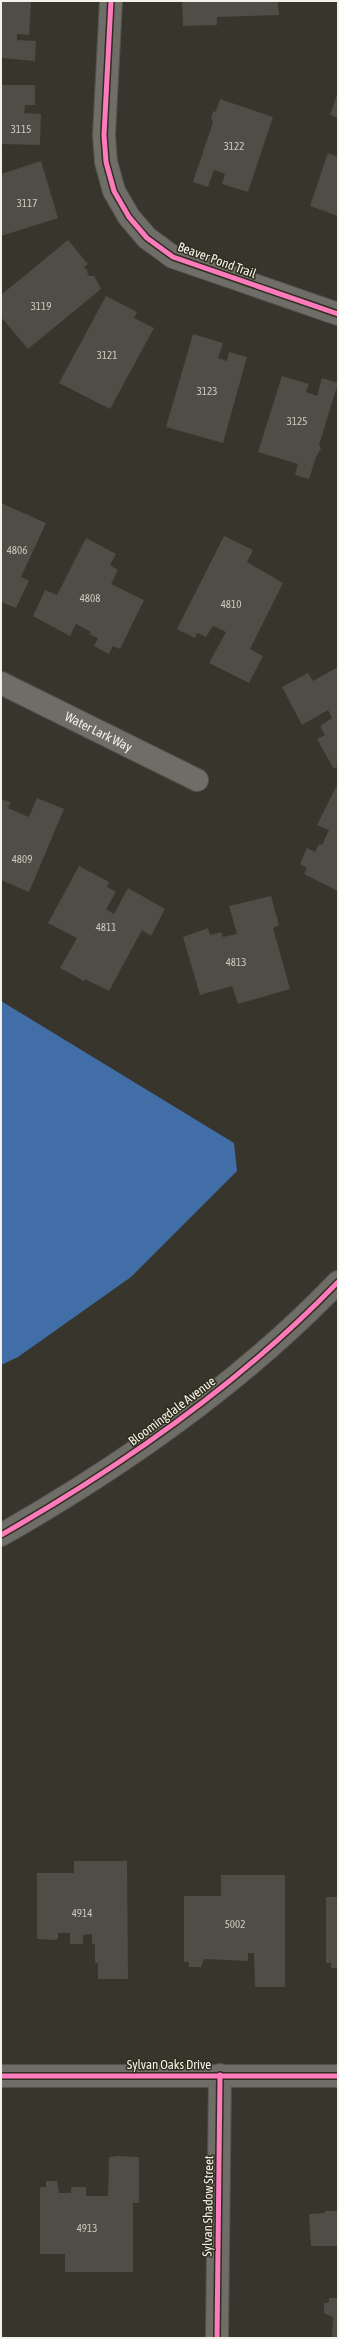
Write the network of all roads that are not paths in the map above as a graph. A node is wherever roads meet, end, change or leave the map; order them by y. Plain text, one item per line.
1 (111, 1) edge
2 (338, 314) edge
3 (1, 682) edge
4 (197, 780) dead end
5 (338, 1282) edge
6 (1, 1534) edge
7 (220, 2075) junction
8 (1, 2076) edge
9 (338, 2076) edge
10 (217, 2338) edge

1 - 2 street, Beaver Pond Trail
3 - 4 street, Water Lark Way
5 - 6 street, Bloomingdale Avenue
7 - 8 street, Sylvan Oaks Drive
7 - 9 street, Sylvan Oaks Drive
7 - 10 street, Sylvan Shadow Street

